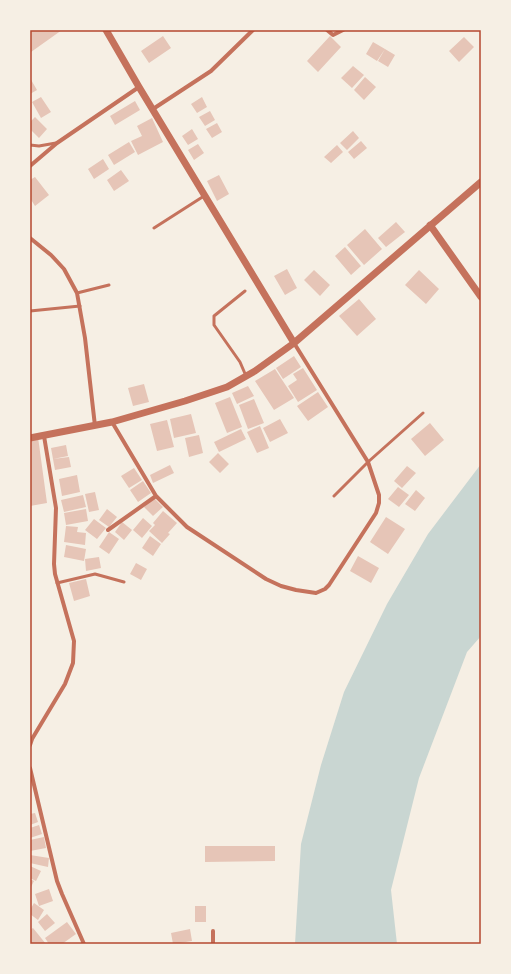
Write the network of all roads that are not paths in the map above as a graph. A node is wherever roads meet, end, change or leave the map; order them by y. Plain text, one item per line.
1 (106, 30) edge
2 (254, 30) edge
3 (327, 30) edge
4 (342, 30) edge
5 (139, 88) junction
6 (153, 110) junction
7 (58, 143) junction
8 (30, 145) edge
9 (30, 166) edge
10 (481, 182) edge
11 (204, 196) junction
12 (430, 225) junction
13 (154, 228) dead end
14 (30, 238) edge
15 (108, 285) dead end
16 (245, 291) dead end
17 (77, 293) junction
18 (481, 297) edge
19 (80, 306) junction
20 (30, 311) edge
21 (294, 343) junction
22 (246, 376) junction
23 (423, 413) dead end
24 (112, 422) junction
25 (95, 426) junction
26 (44, 436) junction
27 (30, 438) edge
28 (368, 462) junction
29 (156, 496) junction
30 (334, 496) dead end
31 (108, 530) dead end
32 (124, 582) dead end
33 (57, 583) junction
34 (30, 745) edge
35 (30, 768) edge
36 (212, 931) dead end
37 (84, 944) edge
38 (213, 944) edge

1 - 5 street
2 - 6 street
3 - 4 street
5 - 6 street
5 - 7 street
6 - 11 street
7 - 8 lane
7 - 9 street
10 - 12 street
11 - 13 lane
11 - 21 street
12 - 18 street
12 - 21 street
14 - 17 street
15 - 17 lane
16 - 22 lane
17 - 19 street
19 - 20 lane
19 - 25 street
21 - 22 street
21 - 28 street
22 - 24 street
23 - 28 lane
24 - 25 street
24 - 29 street
25 - 26 street
26 - 27 street
26 - 33 street
28 - 29 street
28 - 30 lane
29 - 31 street
32 - 33 lane
33 - 34 street
35 - 37 street
36 - 38 street

